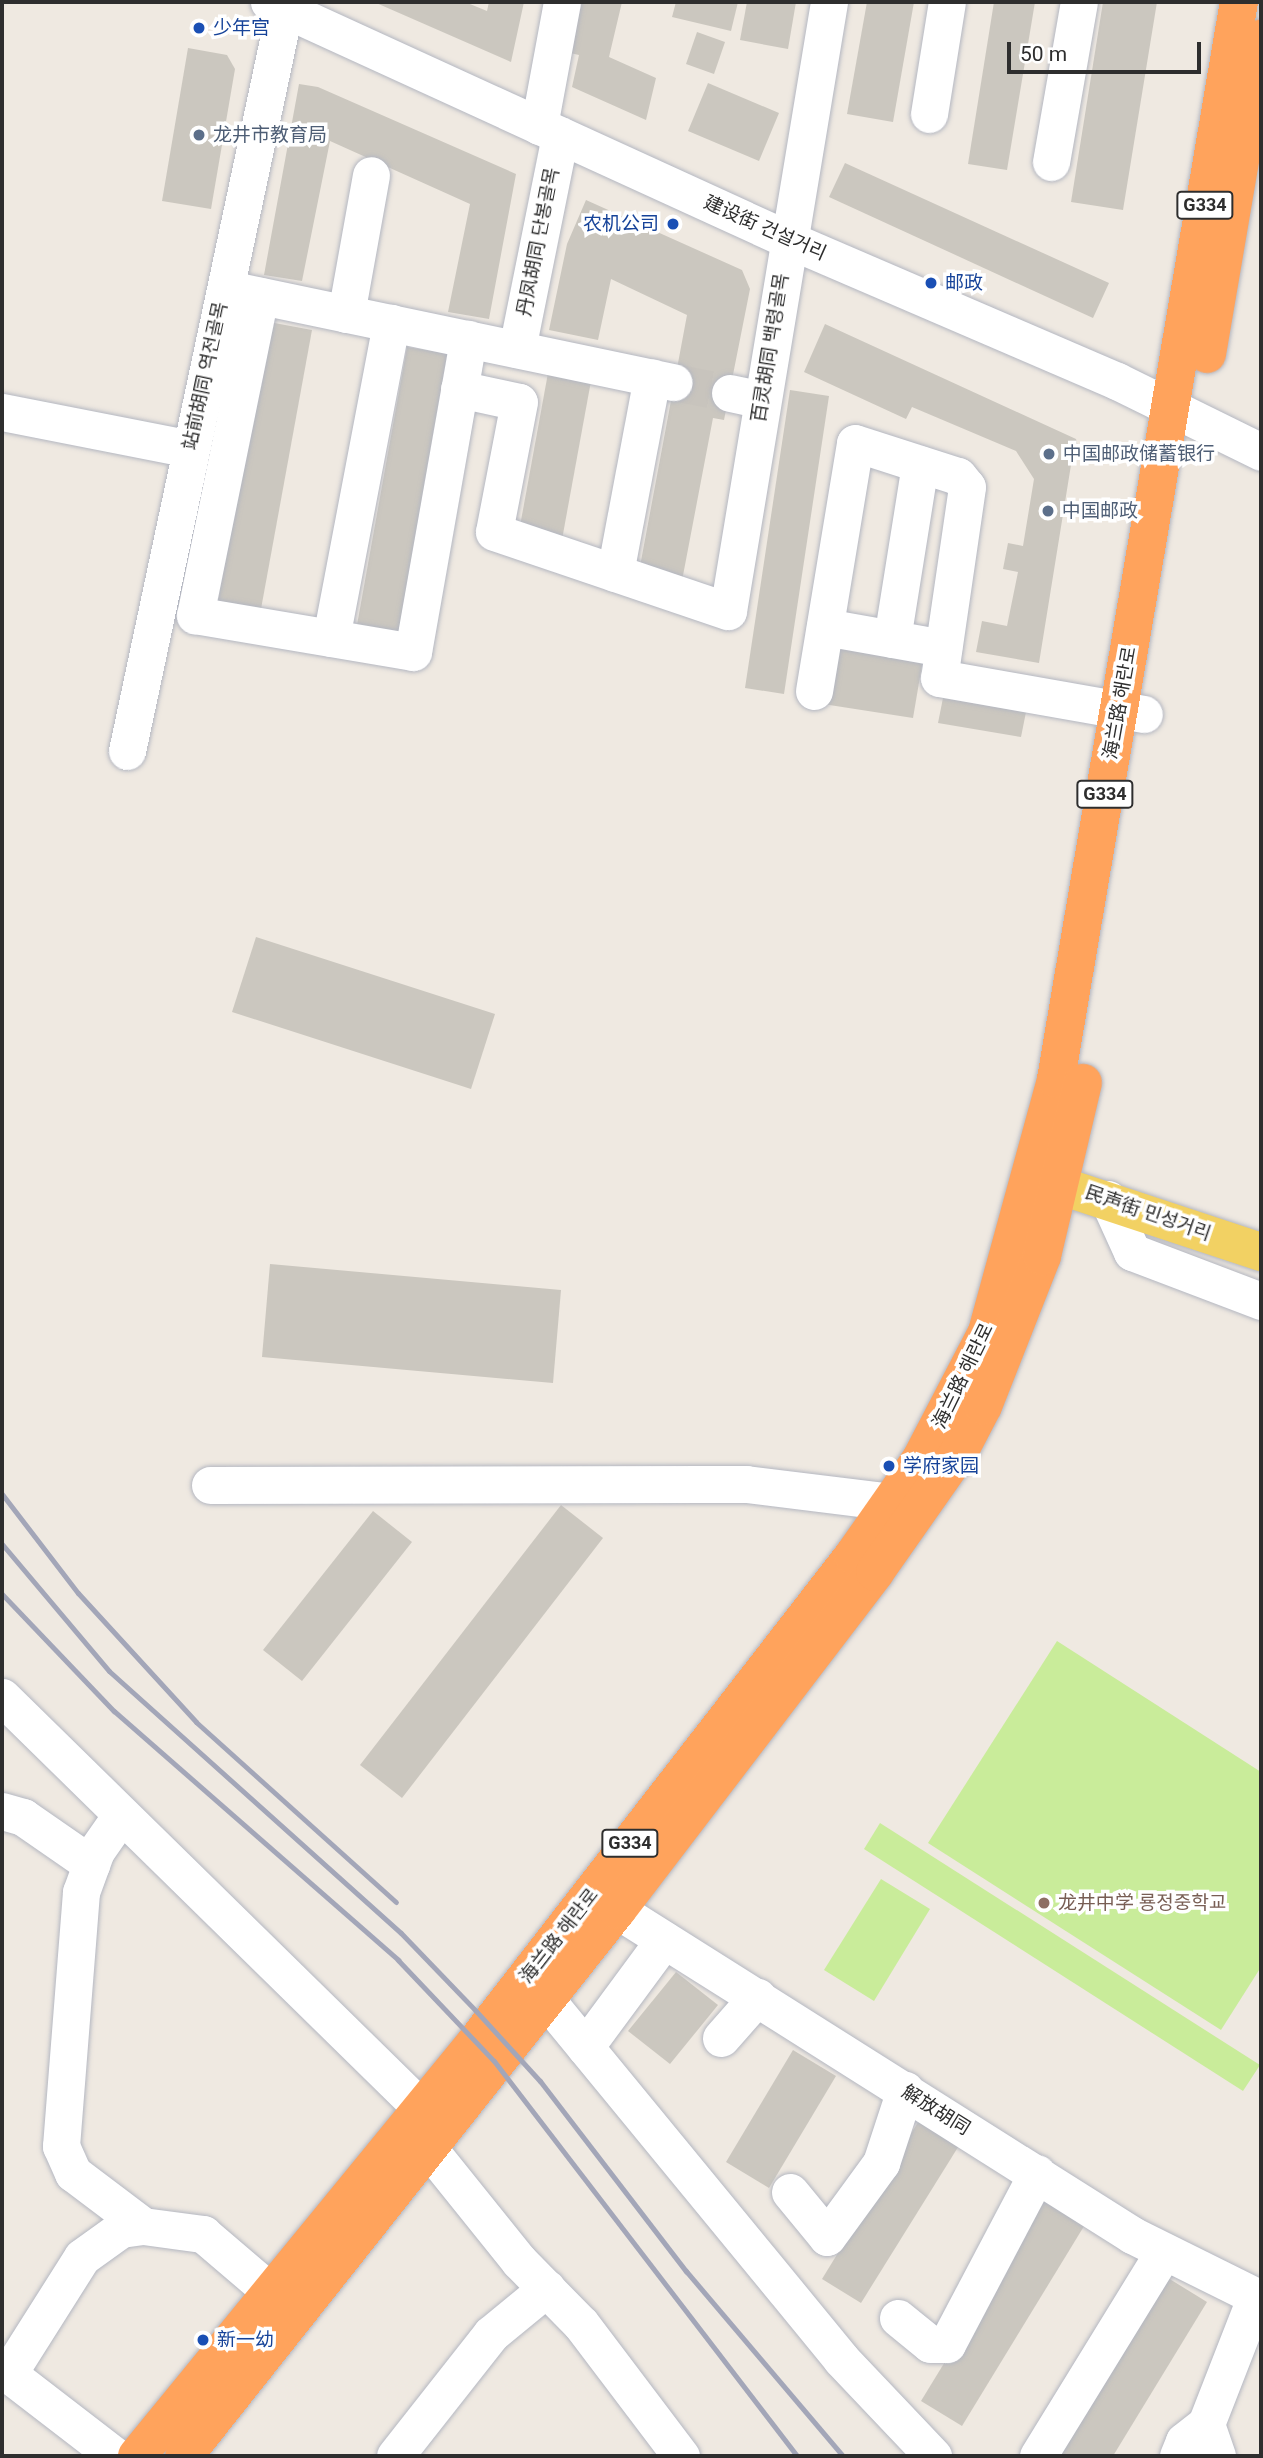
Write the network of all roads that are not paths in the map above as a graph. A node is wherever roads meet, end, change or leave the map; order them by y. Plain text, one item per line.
1 (562, 2) edge
2 (829, 2) edge
3 (947, 2) edge
4 (1079, 2) edge
5 (1239, 2) edge
6 (280, 4) edge
7 (1261, 39) edge
8 (929, 114) dead end
9 (550, 131) junction
10 (1051, 162) dead end
11 (371, 175) dead end
12 (787, 239) junction
13 (223, 288) junction
14 (260, 296) junction
15 (346, 314) junction
16 (391, 323) junction
17 (468, 339) junction
18 (517, 349) junction
19 (459, 389) junction
20 (2, 412) edge
21 (1183, 415) junction
22 (190, 449) junction
23 (1261, 452) edge
24 (920, 464) junction
25 (615, 573) junction
26 (825, 627) junction
27 (331, 638) junction
28 (891, 639) junction
29 (943, 648) junction
30 (814, 691) dead end
31 (1132, 712) junction
32 (127, 751) dead end
33 (1048, 1181) junction
34 (1108, 1199) junction
35 (1261, 1251) edge
36 (1261, 1301) edge
37 (210, 1485) dead end
38 (892, 1502) junction
39 (2, 1697) edge
40 (2, 1811) edge
41 (119, 1818) junction
42 (91, 1864) junction
43 (617, 1910) junction
44 (664, 1940) junction
45 (544, 1997) junction
46 (757, 1997) junction
47 (721, 2038) dead end
48 (585, 2047) junction
49 (905, 2090) junction
50 (421, 2108) junction
51 (429, 2149) junction
52 (1037, 2173) junction
53 (790, 2192) dead end
54 (143, 2226) junction
55 (1163, 2253) junction
56 (547, 2288) junction
57 (271, 2292) junction
58 (1258, 2297) edge
59 (898, 2318) dead end
60 (5, 2372) edge
61 (1211, 2440) edge
62 (115, 2456) edge
63 (137, 2456) edge
64 (184, 2456) edge
65 (396, 2456) edge
66 (681, 2456) edge
67 (933, 2456) edge
68 (1038, 2456) edge
69 (1178, 2456) edge

1 - 9 street, 丹凤胡同 단봉골목
2 - 12 street, 百灵胡同 백령골목
3 - 8 street
4 - 10 street
5 - 21 highway, 海兰路 해란로 / G334
6 - 9 street, 建设街 건설거리
6 - 13 street, 站前胡同 역전골목
7 - 21 highway, 海兰路 해란로 / G334
9 - 12 street, 建设街 건설거리
9 - 18 street, 丹凤胡同 단봉골목
11 - 15 street
12 - 21 street, 建设街 건설거리
12 - 25 street, 百灵胡同 백령골목
13 - 14 street
13 - 22 street, 站前胡同 역전골목
14 - 15 street
14 - 27 street
15 - 16 street
16 - 17 street
16 - 27 street
17 - 18 street
17 - 19 street
18 - 25 street
19 - 25 street
19 - 27 street
20 - 22 street
21 - 23 street, 建设街 건설거리
21 - 31 highway, 海兰路 해란로 / G334
22 - 32 street, 站前胡同 역전골목
24 - 26 street
24 - 28 street
24 - 29 street
26 - 28 street
26 - 30 street
28 - 29 street
29 - 31 street
31 - 33 highway, 海兰路 해란로 / G334
33 - 34 main road, 民声街 민성거리
33 - 38 highway, 海兰路 해란로 / G334
33 - 43 highway, 海兰路 해란로 / G334
34 - 35 main road, 民声街 민성거리
34 - 36 street
37 - 38 street
38 - 50 highway, 海兰路 해란로 / G334
39 - 41 street
40 - 42 street
41 - 42 street
41 - 50 street
42 - 54 street
43 - 44 street, 解放胡同
43 - 45 highway, 海兰路 해란로 / G334
44 - 46 street, 解放胡同
44 - 48 street
45 - 48 street
45 - 51 highway, 海兰路 해란로 / G334
46 - 47 street
46 - 49 street, 解放胡同
48 - 67 street
49 - 52 street, 解放胡同
49 - 53 street
50 - 57 highway, 海兰路 해란로 / G334
51 - 56 street
51 - 64 highway, 海兰路 해란로 / G334
52 - 55 street, 解放胡同
52 - 59 street
54 - 57 street
54 - 60 street
55 - 58 street, 解放胡同
55 - 68 street
56 - 65 street
56 - 66 street
57 - 63 highway, 海兰路 해란로 / G334
58 - 61 street
60 - 62 street
61 - 69 street

